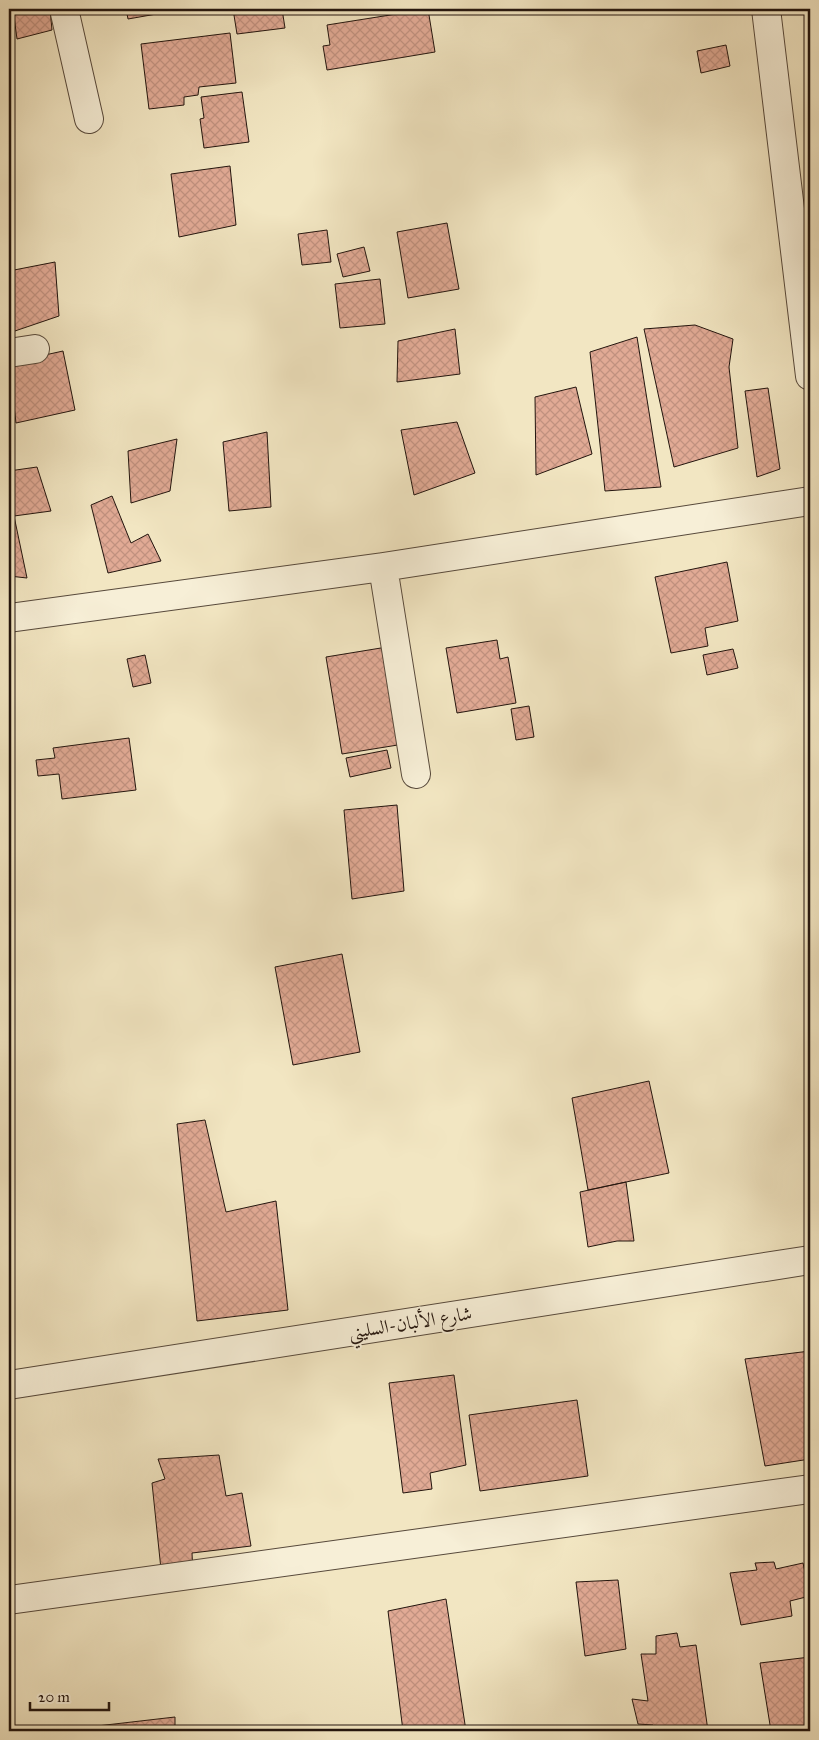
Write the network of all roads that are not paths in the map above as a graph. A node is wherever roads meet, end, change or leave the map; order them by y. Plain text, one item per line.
1 (64, 9) edge
2 (766, 9) edge
3 (89, 119) dead end
4 (35, 349) dead end
5 (9, 353) edge
6 (810, 376) edge
7 (810, 501) edge
8 (383, 567) junction
9 (9, 618) edge
10 (416, 774) dead end
11 (810, 1260) edge
12 (9, 1385) edge
13 (810, 1489) edge
14 (9, 1600) edge

1 - 3 street
2 - 6 street
4 - 5 street
7 - 8 street
8 - 9 street
8 - 10 street
11 - 12 street, شارع الألبان-السليني
13 - 14 street

